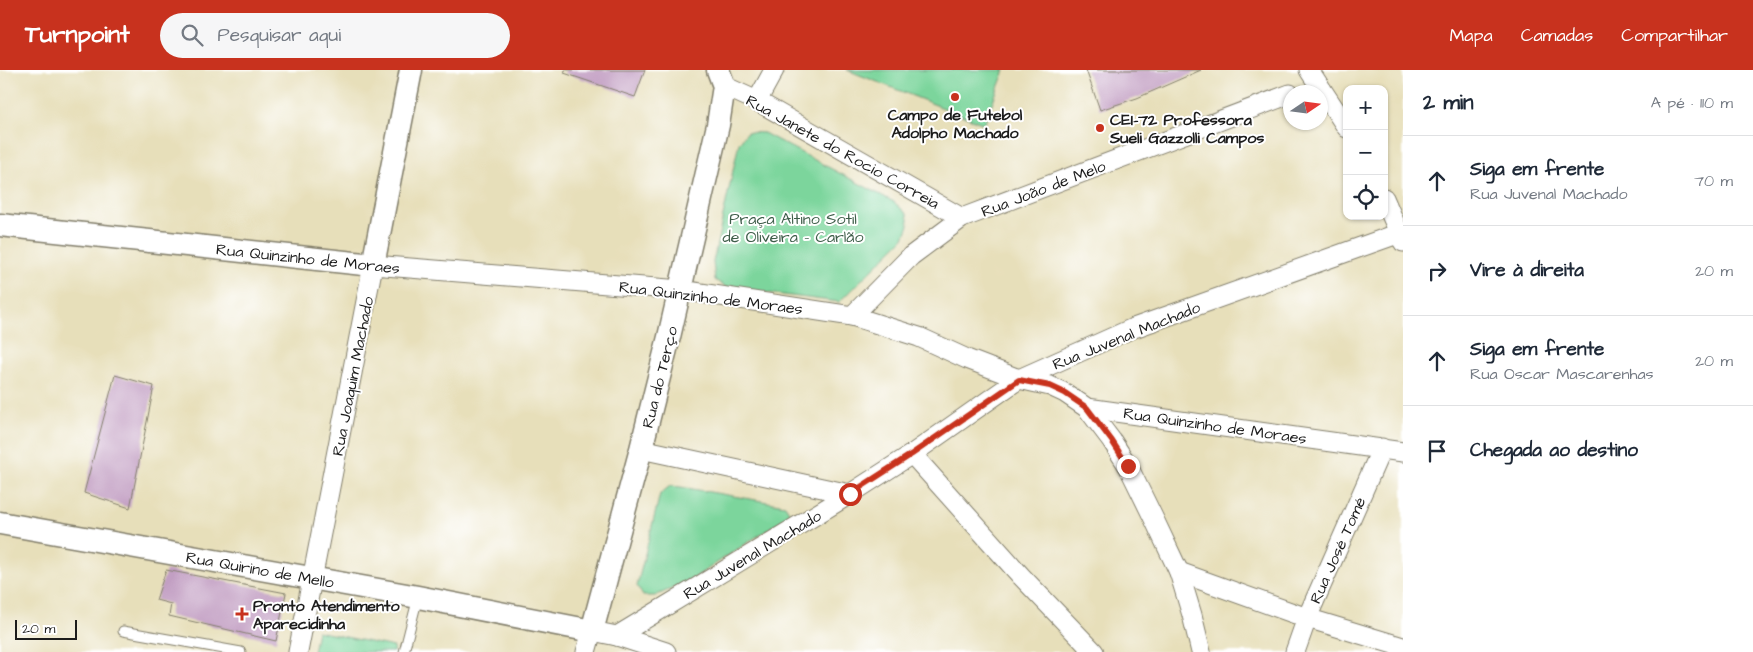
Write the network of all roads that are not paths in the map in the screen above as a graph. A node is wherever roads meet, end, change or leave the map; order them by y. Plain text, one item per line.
1 (411, 70) edge
2 (774, 70) edge
3 (1314, 77) edge
4 (721, 78) edge
5 (1304, 85) edge
6 (1283, 97) edge
7 (757, 101) junction
8 (1343, 122) edge
9 (1388, 207) edge
10 (962, 218) junction
11 (0, 225) edge
12 (1402, 238) edge
13 (373, 265) junction
14 (681, 290) junction
15 (852, 316) junction
16 (1019, 380) junction
17 (1087, 408) junction
18 (1382, 448) junction
19 (641, 449) junction
20 (1403, 452) edge
21 (912, 454) junction
22 (850, 494) junction
23 (0, 523) edge
24 (1179, 572) junction
25 (313, 578) junction
26 (418, 597) junction
27 (1307, 618) junction
28 (124, 631) dead end
29 (592, 631) junction
30 (617, 636) junction
31 (1403, 647) edge
32 (241, 652) edge
33 (298, 652) edge
34 (404, 652) edge
35 (586, 652) edge
36 (666, 652) edge
37 (1094, 652) edge
38 (1200, 652) edge
39 (1295, 652) edge

1 - 13 street, Rua Joaquim Machado
2 - 7 street
3 - 5 street
3 - 8 street
4 - 7 street, Rua Janete do Rocio Correia
4 - 14 street, Rua do Terço
6 - 10 street, Rua João de Melo
7 - 10 street, Rua Janete do Rocio Correia
9 - 12 street
10 - 15 street, Rua João de Melo
11 - 13 street, Rua Quinzinho de Moraes
12 - 16 street, Rua Juvenal Machado
13 - 14 street, Rua Quinzinho de Moraes
13 - 25 street, Rua Joaquim Machado
14 - 15 street, Rua Quinzinho de Moraes
14 - 19 street, Rua do Terço
15 - 16 street, Rua Quinzinho de Moraes
16 - 17 street, Rua Quinzinho de Moraes
16 - 21 street, Rua Juvenal Machado
17 - 18 street, Rua Quinzinho de Moraes
17 - 24 street
18 - 20 street, Rua Quinzinho de Moraes
18 - 27 street, Rua José Tomé
19 - 22 street
19 - 29 street, Rua do Terço
21 - 22 street, Rua Juvenal Machado
21 - 37 street
22 - 30 street, Rua Juvenal Machado
23 - 25 street, Rua Quirino de Mello
24 - 27 street
24 - 38 street
25 - 26 street, Rua Quirino de Mello
25 - 33 street, Rua Joaquim Machado
26 - 29 street, Rua Quirino de Mello
26 - 34 lane
27 - 31 street
27 - 39 street, Rua José Tomé
28 - 32 lane
29 - 30 street, Rua Quirino de Mello
29 - 35 street, Rua do Terço
30 - 36 street, Rua Quirino de Mello

